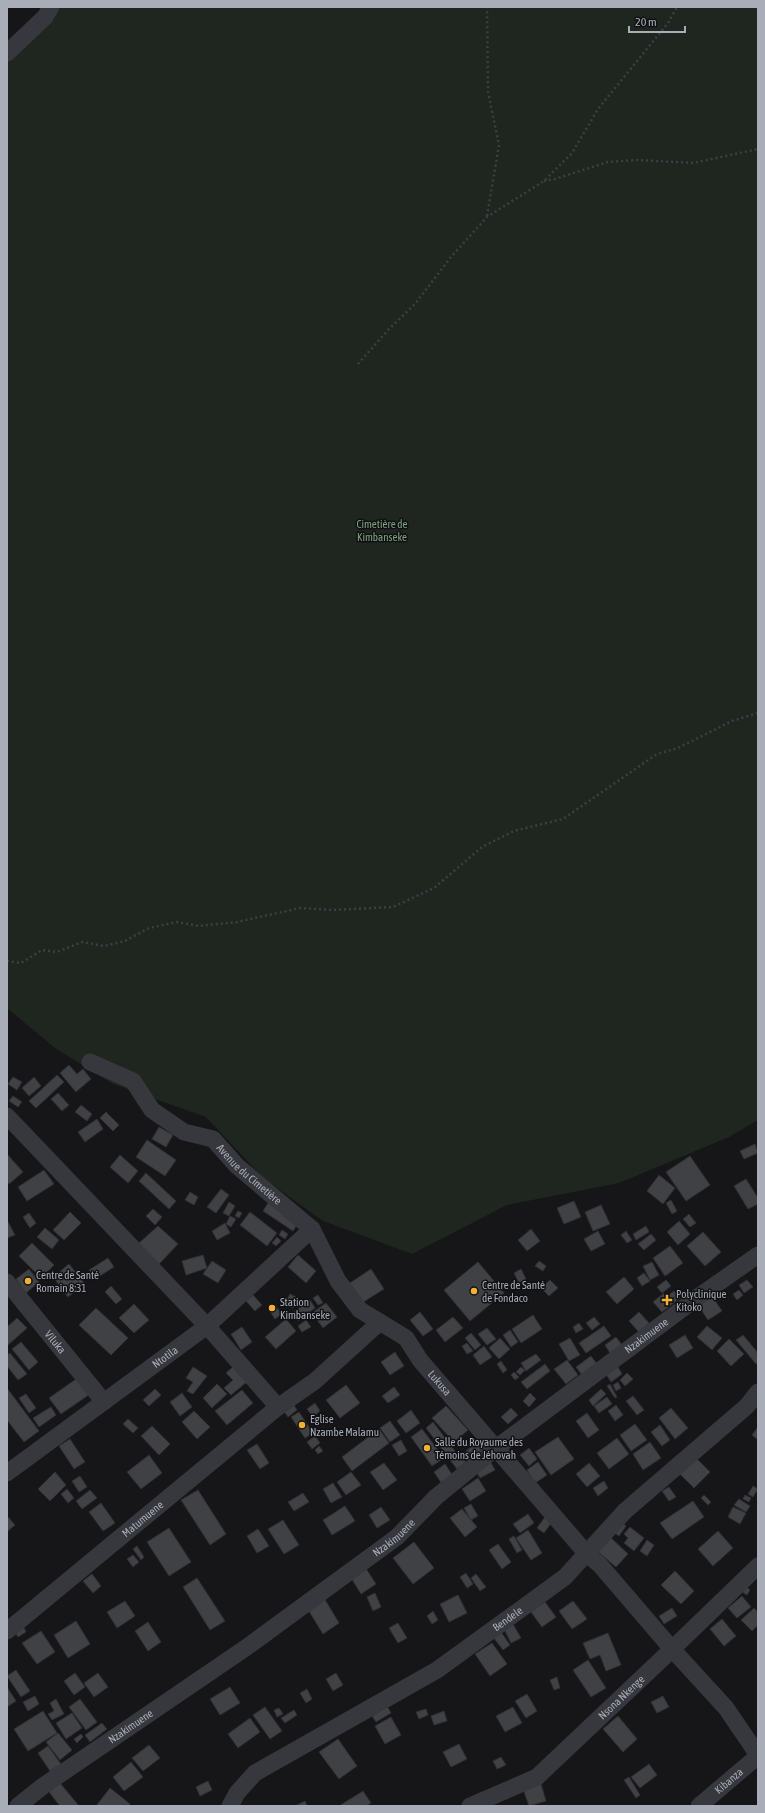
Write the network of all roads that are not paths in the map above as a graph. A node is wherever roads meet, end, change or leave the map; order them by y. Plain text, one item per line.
1 (51, 7) edge
2 (7, 53) edge
3 (90, 1062) dead end
4 (7, 1116) edge
5 (312, 1229) junction
6 (758, 1255) edge
7 (7, 1282) edge
8 (380, 1322) junction
9 (207, 1326) junction
10 (758, 1392) edge
11 (104, 1402) junction
12 (278, 1407) junction
13 (496, 1448) junction
14 (7, 1473) edge
15 (586, 1553) junction
16 (758, 1566) edge
17 (7, 1631) edge
18 (672, 1649) junction
19 (758, 1756) edge
20 (18, 1806) edge
21 (230, 1806) edge
22 (470, 1806) edge
23 (699, 1806) edge

1 - 2 street
3 - 5 street, Avenue du Cimetière
4 - 9 street
5 - 8 street, Avenue du Cimetière
5 - 9 street, Ntotila
6 - 13 street, Nzakimuene
7 - 11 street, Viluka
8 - 12 street, Matumuene
8 - 13 street, Lukusa
9 - 11 street, Ntotila
9 - 12 street
10 - 15 street, Bendele
11 - 14 street, Ntotila
12 - 17 street, Matumuene
13 - 15 street, Lukusa
13 - 20 street, Nzakimuene
15 - 18 street, Lukusa
15 - 21 street, Bendele
16 - 18 street, Nsona Nkenge
18 - 19 street, Lukusa
18 - 22 street, Nsona Nkenge
19 - 23 street, Kibanza

